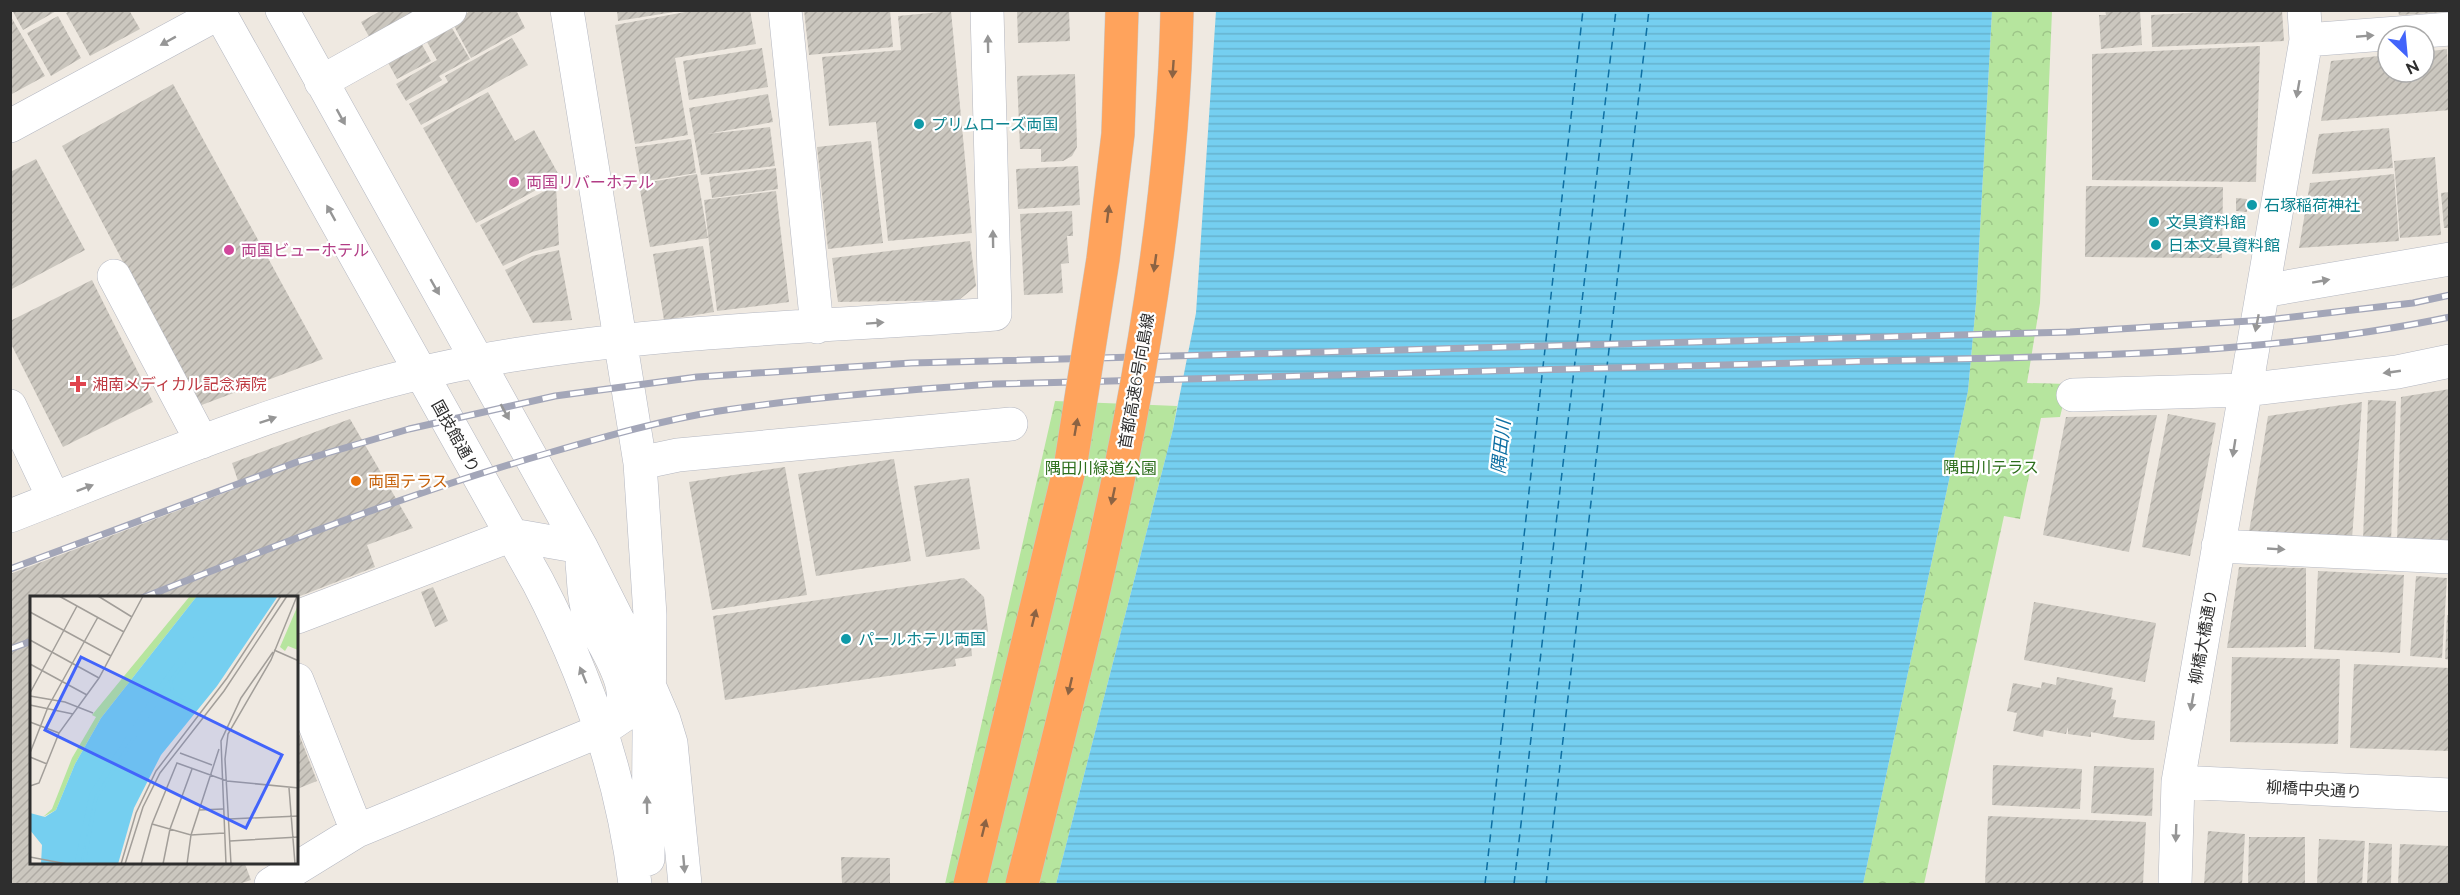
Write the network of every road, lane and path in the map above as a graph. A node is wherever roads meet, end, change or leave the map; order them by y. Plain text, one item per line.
1 (282, 10) edge
2 (450, 10) edge
3 (567, 10) edge
4 (785, 10) edge
5 (987, 10) edge
6 (1122, 10) edge
7 (1177, 10) edge
8 (219, 12) edge
9 (2305, 26) edge
10 (2450, 28) edge
11 (321, 82) junction
12 (10, 126) edge
13 (2450, 260) edge
14 (114, 276) dead end
15 (2263, 291) junction
16 (817, 327) junction
17 (621, 339) junction
18 (477, 361) junction
19 (2450, 361) edge
20 (421, 374) junction
21 (2244, 390) junction
22 (2073, 395) dead end
23 (10, 406) edge
24 (1011, 424) dead end
25 (202, 442) junction
26 (640, 463) junction
27 (54, 500) junction
28 (10, 516) edge
29 (512, 536) junction
30 (2218, 546) junction
31 (580, 547) junction
32 (2450, 557) edge
33 (650, 615) junction
34 (298, 617) edge
35 (298, 683) edge
36 (651, 690) junction
37 (602, 730) junction
38 (671, 743) junction
39 (2178, 782) junction
40 (2450, 795) edge
41 (357, 831) junction
42 (271, 885) edge
43 (635, 885) edge
44 (648, 885) edge
45 (685, 885) edge
46 (970, 885) edge
47 (1022, 885) edge
48 (2175, 885) edge

1 - 11 street
2 - 11 street
3 - 17 street
4 - 16 street
16 -> 5 street
46 -> 6 highway, bridge
7 -> 47 highway, 首都高速6号向島線, bridge
8 -> 12 street
20 -> 8 street, 国技館通り
9 -> 10 street
9 -> 15 street, 柳橋大橋通り
11 -> 18 street
15 -> 13 street
14 - 25 street
15 -> 21 street, 柳橋大橋通り
16 - 17 street
17 - 18 street
17 - 26 street
18 - 20 street
18 -> 31 street
19 -> 21 street
25 -> 20 street
20 - 29 street, 国技館通り
21 - 22 street
21 -> 30 street, 柳橋大橋通り
23 - 27 street
24 - 26 street
27 -> 25 street
26 - 33 street
27 - 28 street
29 - 31 street
29 - 34 street
37 -> 29 street, 国技館通り
30 -> 32 street
30 -> 39 street, 柳橋大橋通り
31 - 36 street
31 - 37 street
33 - 36 street
33 - 38 street
35 - 41 street
36 - 37 street
36 - 38 street
44 -> 36 street
37 - 41 street
37 - 43 street, 国技館通り
38 -> 45 street
39 - 40 street, 柳橋中央通り
39 -> 48 street, 柳橋大橋通り
41 - 42 street

